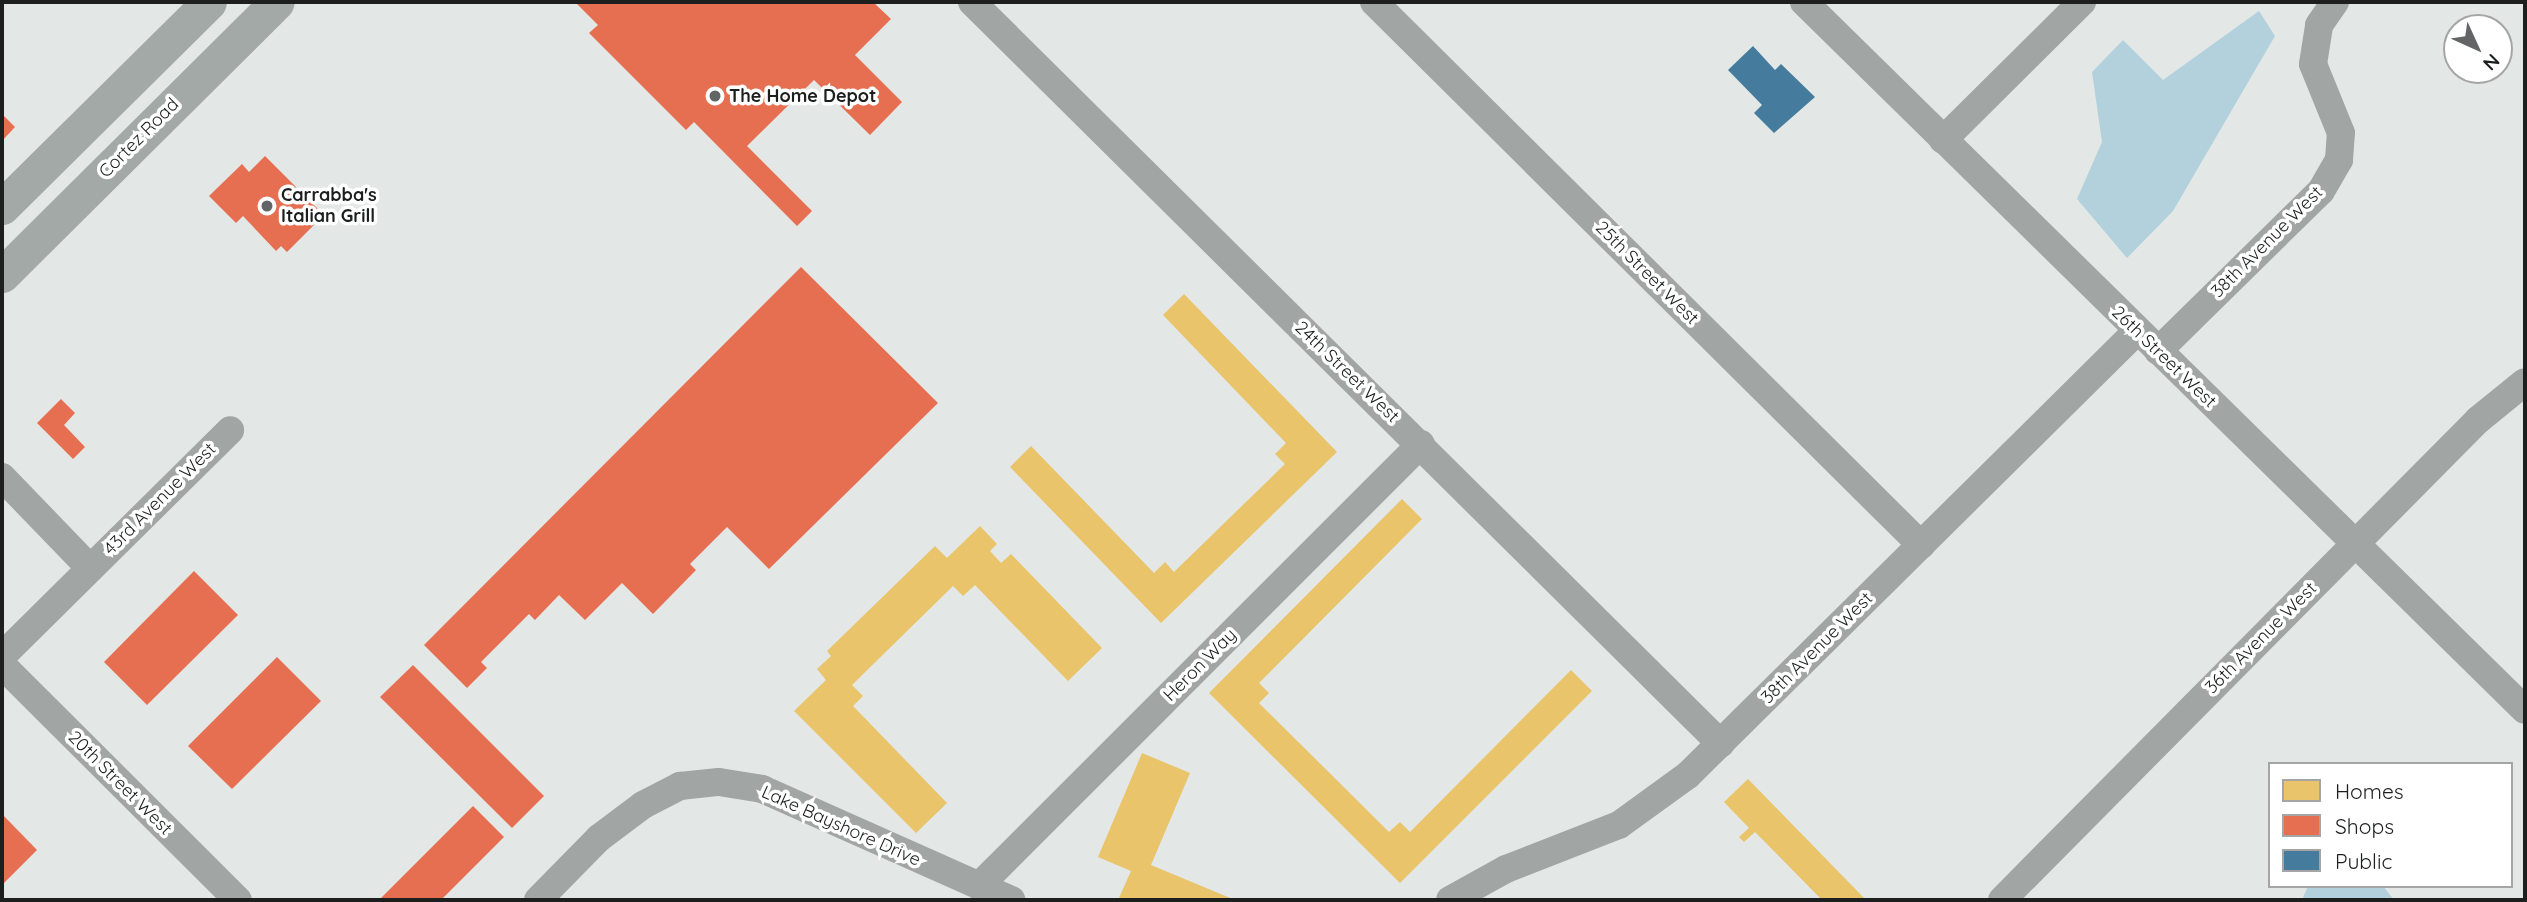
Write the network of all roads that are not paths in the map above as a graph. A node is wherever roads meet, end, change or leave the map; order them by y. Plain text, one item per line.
1 (209, 2) edge
2 (276, 2) edge
3 (972, 2) edge
4 (1374, 2) edge
5 (1804, 2) edge
6 (2082, 2) edge
7 (2335, 2) edge
8 (1942, 139) junction
9 (2, 207) edge
10 (2, 275) edge
11 (2137, 331) junction
12 (2158, 351) junction
13 (2525, 382) edge
14 (230, 430) dead end
15 (1421, 444) junction
16 (2, 477) edge
17 (2355, 542) junction
18 (1921, 545) junction
19 (90, 568) junction
20 (2, 656) edge
21 (2, 665) edge
22 (2525, 710) edge
23 (1721, 744) junction
24 (979, 886) junction
25 (238, 900) edge
26 (538, 900) edge
27 (1011, 900) edge
28 (1450, 900) edge
29 (2002, 900) edge

1 - 9 main road
2 - 10 main road, Cortez Road
3 - 15 street, 24th Street West
4 - 18 street, 25th Street West
5 - 8 street, 26th Street West
6 - 8 street
7 - 12 street, 38th Avenue West
8 - 11 street, 26th Street West
11 - 12 street, 26th Street West
11 - 18 street, 38th Avenue West
12 - 17 street, 26th Street West
13 - 17 street, 36th Avenue West
14 - 19 street, 43rd Avenue West
15 - 23 street, 24th Street West
15 - 24 street, Heron Way
16 - 19 street
17 - 22 street, 26th Street West
17 - 29 street, 36th Avenue West
18 - 23 street, 38th Avenue West
19 - 20 street
21 - 25 street, 20th Street West
23 - 28 street, 38th Avenue West
24 - 26 street, Lake Bayshore Drive
24 - 27 street, Lake Bayshore Drive

